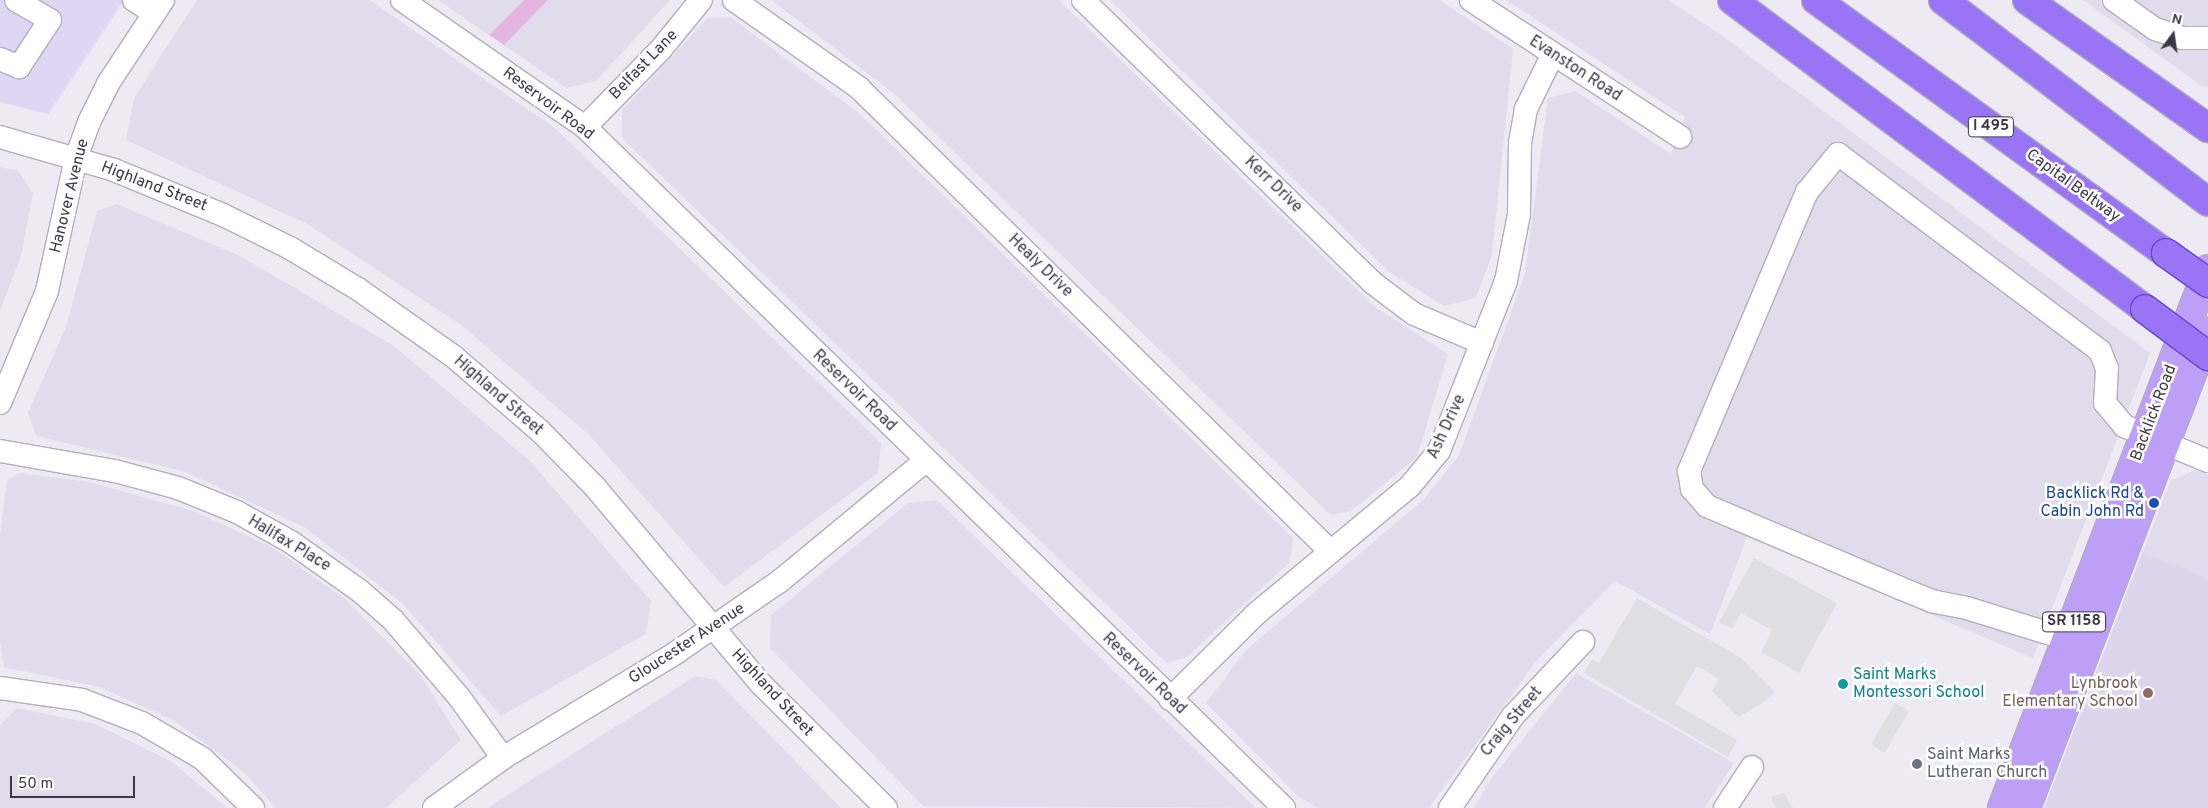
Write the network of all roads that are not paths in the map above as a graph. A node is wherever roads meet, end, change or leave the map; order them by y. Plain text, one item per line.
1 (134, 0) edge
2 (402, 0) edge
3 (700, 0) edge
4 (734, 0) edge
5 (1083, 0) edge
6 (1471, 0) edge
7 (1732, 0) edge
8 (1816, 0) edge
9 (1943, 0) edge
10 (2027, 0) edge
11 (2114, 0) edge
12 (19, 1) edge
13 (159, 7) edge
14 (2208, 38) edge
15 (1553, 54) junction
16 (0, 59) edge
17 (584, 127) junction
18 (2208, 128) edge
19 (0, 137) edge
20 (1680, 137) dead end
21 (76, 158) junction
22 (2199, 195) edge
23 (2208, 269) edge
24 (2208, 283) edge
25 (2208, 332) edge
26 (1482, 343) junction
27 (2208, 356) edge
28 (0, 404) edge
29 (2156, 440) junction
30 (0, 450) edge
31 (925, 461) junction
32 (2208, 461) edge
33 (1330, 551) junction
34 (713, 628) junction
35 (1583, 642) dead end
36 (2078, 642) junction
37 (0, 688) edge
38 (1170, 700) junction
39 (502, 758) junction
40 (1752, 768) dead end
41 (253, 808) edge
42 (434, 808) edge
43 (886, 808) edge
44 (1284, 808) edge
45 (1450, 808) edge
46 (1725, 808) edge
47 (2002, 808) edge
48 (2026, 808) edge

1 - 13 street
2 - 17 street, Reservoir Road
3 - 17 street, Belfast Lane
4 - 33 street, Healy Drive
5 - 26 street, Kerr Drive
6 - 15 street, Evanston Road
7 - 27 highway, bridge
8 - 24 highway, Capital Beltway / I 495, bridge
9 - 22 highway
10 - 18 highway
11 - 14 street
12 - 16 street
13 - 21 street, Hanover Avenue
15 - 20 street, Evanston Road
15 - 26 street, Ash Drive
17 - 31 street, Reservoir Road
19 - 21 street, Highland Street
21 - 28 street, Hanover Avenue
21 - 34 street, Highland Street
23 - 29 main road, Backlick Road
25 - 29 main road, Backlick Road
26 - 33 street, Ash Drive
29 - 32 street
29 - 36 main road, Backlick Road
29 - 36 street
30 - 39 street, Halifax Place
31 - 34 street, Gloucester Avenue
31 - 38 street, Reservoir Road
33 - 38 street, Ash Drive
34 - 39 street, Gloucester Avenue
34 - 43 street, Highland Street
35 - 45 street, Craig Street
36 - 47 main road, Backlick Road / SR 1158
36 - 48 main road, Backlick Road
37 - 41 street
38 - 44 street, Reservoir Road
39 - 42 street, Gloucester Avenue
40 - 46 street

